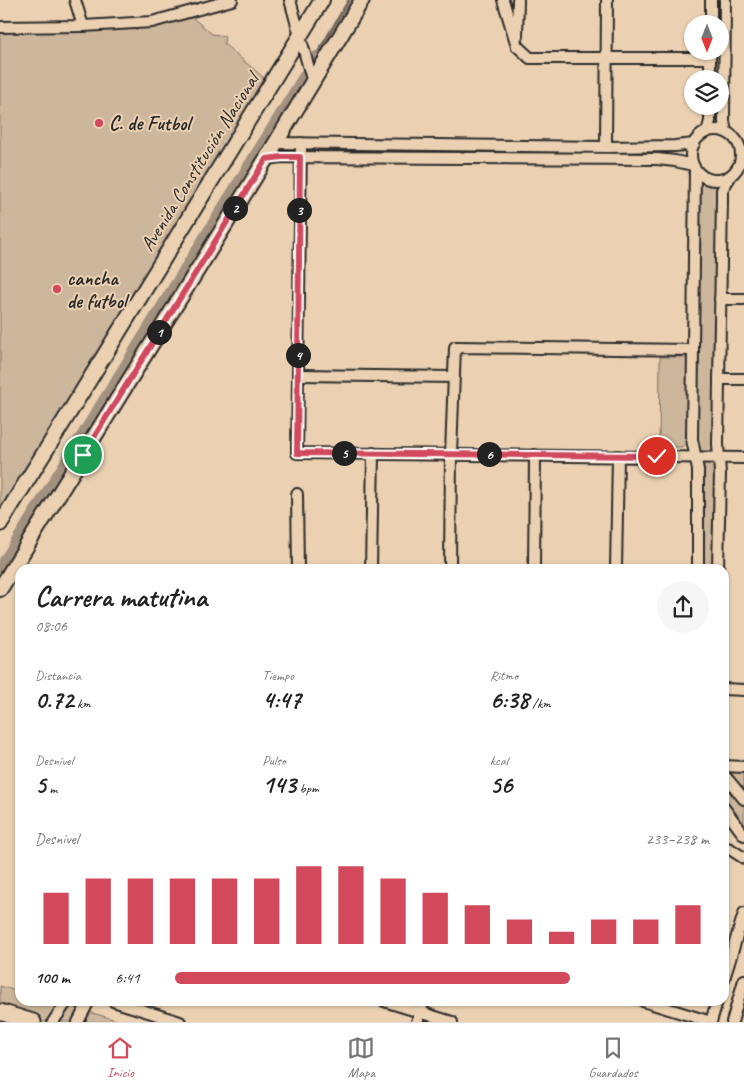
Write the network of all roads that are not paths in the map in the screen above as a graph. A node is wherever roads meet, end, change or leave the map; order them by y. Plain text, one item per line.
1 (75, 0) edge
2 (232, 0) edge
3 (290, 0) edge
4 (322, 0) edge
5 (362, 0) edge
6 (503, 0) edge
7 (518, 0) edge
8 (608, 0) edge
9 (711, 0) edge
10 (726, 0) edge
11 (711, 15) edge
12 (83, 26) junction
13 (0, 27) edge
14 (301, 36) junction
15 (517, 46) junction
16 (684, 56) edge
17 (607, 58) junction
18 (313, 83) junction
19 (710, 115) edge
20 (708, 132) junction
21 (726, 132) junction
22 (275, 143) junction
23 (301, 143) junction
24 (694, 144) junction
25 (461, 145) junction
26 (606, 146) junction
27 (742, 147) edge
28 (300, 157) junction
29 (460, 158) junction
30 (266, 159) junction
31 (694, 167) junction
32 (737, 171) edge
33 (720, 299) junction
34 (744, 300) edge
35 (692, 350) junction
36 (298, 375) junction
37 (453, 377) junction
38 (719, 378) junction
39 (744, 379) edge
40 (373, 453) junction
41 (451, 454) junction
42 (535, 455) junction
43 (618, 456) junction
44 (696, 457) junction
45 (719, 458) junction
46 (744, 458) edge
47 (297, 494) dead end
48 (0, 524) edge
49 (15, 564) edge
50 (298, 564) edge
51 (371, 564) edge
52 (450, 564) edge
53 (534, 564) edge
54 (616, 564) edge
55 (698, 564) edge
56 (718, 564) edge
57 (15, 565) edge
58 (0, 589) edge
59 (729, 689) edge
60 (744, 690) edge
61 (729, 766) edge
62 (744, 766) edge
63 (729, 781) edge
64 (744, 799) edge
65 (729, 822) edge
66 (744, 835) edge
67 (729, 849) edge
68 (744, 858) edge
69 (744, 913) edge
70 (729, 962) edge
71 (744, 980) edge
72 (64, 1006) edge
73 (86, 1006) edge
74 (129, 1006) edge
75 (395, 1006) edge
76 (660, 1006) edge
77 (716, 1006) edge
78 (0, 1012) edge
79 (418, 1017) edge
80 (33, 1022) edge
81 (53, 1022) edge
82 (78, 1022) edge
83 (180, 1022) edge
84 (452, 1022) edge
85 (711, 1022) edge
86 (732, 1022) edge

1 - 12 street
2 - 12 street
3 - 14 street
4 - 14 main road, Avenida Constitución Nacional
5 - 18 main road
6 - 15 street
7 - 15 street
8 - 17 street
9 - 11 street
10 - 21 street
12 - 13 street
14 - 18 street
14 - 48 main road, Avenida Constitución Nacional
15 - 17 street
16 - 17 street
17 - 26 street
18 - 22 main road
19 - 20 street
20 - 21 street
20 - 24 street
21 - 27 street
22 - 23 street
22 - 30 main road
23 - 25 street
23 - 28 street
24 - 26 street
24 - 31 street
25 - 26 street
25 - 29 street
27 - 32 street
28 - 29 street
28 - 30 street
28 - 36 street
29 - 31 street
30 - 49 main road
31 - 32 street
31 - 35 street
32 - 33 street
33 - 34 street
33 - 38 street
35 - 37 street
35 - 44 street
36 - 37 street
36 - 40 street
37 - 41 street
38 - 39 street
38 - 45 street
40 - 41 street
40 - 51 street
41 - 42 street
41 - 52 street
42 - 43 street
42 - 53 street
43 - 44 street
43 - 54 street
44 - 45 street
44 - 55 street
45 - 46 street
45 - 56 street
47 - 50 street
57 - 58 main road
59 - 60 street
61 - 62 street
63 - 64 street
65 - 66 street
67 - 68 street
69 - 70 street
71 - 86 street
72 - 81 street
73 - 82 street
74 - 83 street
75 - 79 street
76 - 85 street
77 - 85 street
78 - 80 highway
79 - 84 street

